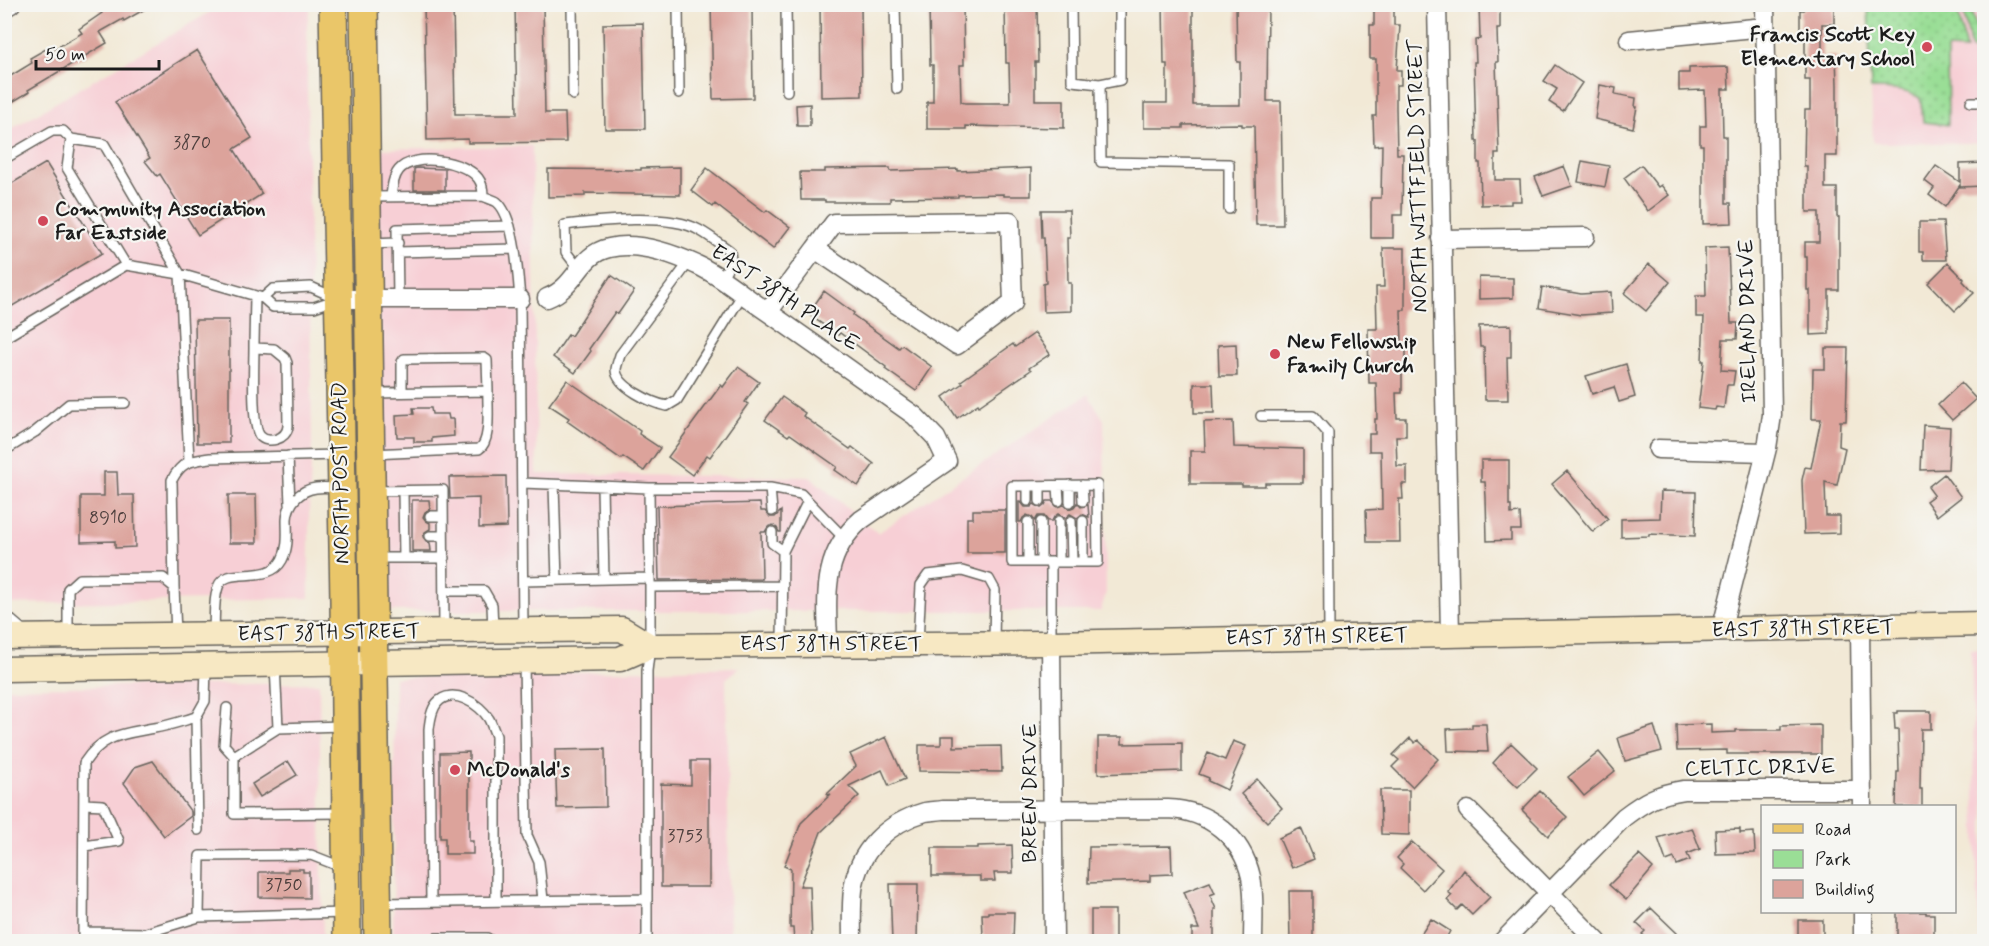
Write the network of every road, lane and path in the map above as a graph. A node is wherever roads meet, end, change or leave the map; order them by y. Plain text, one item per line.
1 (11, 4) edge
2 (333, 4) edge
3 (364, 4) edge
4 (572, 4) edge
5 (678, 4) edge
6 (786, 4) edge
7 (895, 4) edge
8 (1071, 4) edge
9 (1120, 4) edge
10 (1437, 4) edge
11 (1765, 4) edge
12 (4, 8) edge
13 (1765, 27) junction
14 (1629, 40) dead end
15 (1100, 84) junction
16 (897, 89) dead end
17 (787, 90) dead end
18 (679, 93) dead end
19 (573, 95) dead end
20 (1971, 102) dead end
21 (1984, 102) edge
22 (71, 139) junction
23 (4, 159) edge
24 (483, 196) junction
25 (380, 197) junction
26 (1229, 209) dead end
27 (510, 226) junction
28 (1585, 237) dead end
29 (1441, 239) junction
30 (369, 244) junction
31 (398, 248) junction
32 (515, 249) junction
33 (815, 249) junction
34 (689, 262) junction
35 (126, 265) junction
36 (579, 269) junction
37 (180, 273) junction
38 (721, 280) junction
39 (742, 295) junction
40 (259, 297) junction
41 (547, 298) dead end
42 (338, 299) junction
43 (369, 299) junction
44 (398, 299) junction
45 (520, 299) junction
46 (768, 312) junction
47 (4, 338) edge
48 (254, 348) junction
49 (488, 391) junction
50 (402, 392) junction
51 (371, 394) junction
52 (125, 403) dead end
53 (1261, 416) dead end
54 (1658, 449) dead end
55 (4, 451) edge
56 (1766, 452) junction
57 (372, 454) junction
58 (341, 455) junction
59 (288, 456) junction
60 (189, 461) junction
61 (522, 483) junction
62 (554, 485) junction
63 (1070, 485) junction
64 (1082, 485) junction
65 (602, 486) junction
66 (1028, 486) junction
67 (1040, 486) junction
68 (1058, 486) junction
69 (342, 488) junction
70 (649, 488) junction
71 (771, 488) junction
72 (403, 490) junction
73 (372, 491) junction
74 (808, 501) junction
75 (1028, 501) dead end
76 (1040, 501) dead end
77 (1059, 501) dead end
78 (1083, 501) dead end
79 (1070, 502) dead end
80 (290, 504) junction
81 (772, 511) dead end
82 (430, 516) dead end
83 (443, 516) junction
84 (1059, 521) dead end
85 (1071, 521) dead end
86 (1083, 521) dead end
87 (1028, 522) dead end
88 (1041, 522) dead end
89 (772, 532) dead end
90 (430, 536) dead end
91 (443, 536) junction
92 (844, 538) junction
93 (783, 551) junction
94 (373, 558) junction
95 (404, 558) junction
96 (444, 558) junction
97 (1028, 562) junction
98 (1041, 562) junction
99 (1055, 562) junction
100 (1072, 562) junction
101 (1083, 562) junction
102 (604, 579) junction
103 (556, 580) junction
104 (523, 581) junction
105 (650, 582) junction
106 (783, 586) junction
107 (174, 587) junction
108 (444, 591) junction
109 (4, 614) edge
110 (1984, 624) edge
111 (1860, 627) junction
112 (493, 630) junction
113 (523, 630) junction
114 (444, 631) junction
115 (1721, 631) junction
116 (374, 632) junction
117 (344, 633) junction
118 (1450, 634) junction
119 (176, 635) junction
120 (214, 635) junction
121 (4, 637) edge
122 (30, 637) junction
123 (68, 637) junction
124 (1329, 637) junction
125 (1051, 643) junction
126 (782, 644) junction
127 (828, 644) junction
128 (918, 644) junction
129 (994, 644) junction
130 (650, 646) junction
131 (524, 660) junction
132 (344, 663) junction
133 (374, 663) junction
134 (275, 665) junction
135 (206, 667) junction
136 (4, 669) edge
137 (227, 708) dead end
138 (196, 717) junction
139 (345, 726) junction
140 (278, 728) junction
141 (234, 756) junction
142 (1862, 798) edge
143 (84, 804) junction
144 (1052, 810) junction
145 (1468, 810) dead end
146 (346, 813) junction
147 (198, 830) dead end
148 (84, 846) junction
149 (347, 869) junction
150 (1549, 893) junction
151 (647, 899) junction
152 (543, 900) junction
153 (496, 901) junction
154 (431, 902) junction
155 (377, 903) junction
156 (347, 913) junction
157 (1863, 913) edge
158 (199, 917) junction
159 (83, 937) edge
160 (347, 942) edge
161 (378, 942) edge
162 (433, 942) edge
163 (493, 942) edge
164 (644, 942) edge
165 (852, 942) edge
166 (1053, 942) edge
167 (1253, 942) edge
168 (1502, 942) edge
169 (1598, 942) edge
170 (1863, 942) edge

1 - 12 street
2 - 42 main road, NORTH POST ROAD
3 - 25 main road, NORTH POST ROAD
4 - 19 lane
5 - 18 lane
6 - 17 lane
7 - 16 lane
8 - 15 lane
9 - 15 lane
10 - 29 street, NORTH WITTFIELD STREET
11 - 13 street, IRELAND DRIVE
13 - 14 street
13 - 56 street, IRELAND DRIVE
15 - 26 lane
20 - 21 lane
22 - 23 lane
22 - 35 lane
22 - 37 lane
24 - 25 lane
24 - 25 lane
24 - 27 lane
25 - 30 main road, NORTH POST ROAD
27 - 31 lane
27 - 32 lane
28 - 29 street
29 - 118 street, NORTH WITTFIELD STREET
30 - 31 lane
30 - 43 main road, NORTH POST ROAD
31 - 32 lane
31 - 44 lane
32 - 45 lane
33 - 33 street
33 - 46 street
34 - 36 street, EAST 38TH PLACE
34 - 38 street, EAST 38TH PLACE
34 - 39 lane
35 - 37 lane
35 - 47 lane
36 - 38 lane
36 - 41 street, EAST 38TH PLACE
37 - 40 lane
37 - 60 lane
38 - 39 street, EAST 38TH PLACE
39 - 46 street, EAST 38TH PLACE
40 - 42 lane
40 - 42 lane
40 - 48 lane
42 - 43 street
42 - 58 main road, NORTH POST ROAD
43 - 44 street
43 - 51 main road, NORTH POST ROAD
44 - 45 street
45 - 61 lane
46 - 92 street, EAST 38TH PLACE
48 - 48 lane
49 - 50 lane
49 - 50 lane
49 - 57 lane
50 - 51 lane
51 - 57 main road, NORTH POST ROAD
52 - 55 lane
53 - 124 lane
54 - 56 street
56 - 115 street, IRELAND DRIVE
57 - 73 main road, NORTH POST ROAD
58 - 59 lane
58 - 69 main road, NORTH POST ROAD
59 - 60 lane
59 - 80 lane
60 - 107 lane
61 - 62 lane
61 - 104 lane
62 - 65 lane
62 - 103 lane
63 - 64 lane
63 - 68 lane
63 - 79 lane
64 - 78 lane
64 - 101 lane
65 - 70 lane
65 - 102 lane
66 - 67 lane
66 - 75 lane
66 - 97 lane
67 - 68 lane
67 - 76 lane
68 - 77 lane
69 - 80 lane
69 - 117 main road, NORTH POST ROAD
70 - 71 lane
70 - 105 lane
71 - 74 lane
71 - 81 lane
72 - 73 lane
72 - 83 lane
72 - 95 lane
73 - 94 main road, NORTH POST ROAD
74 - 92 lane
74 - 93 lane
80 - 120 lane
82 - 83 lane
83 - 91 lane
84 - 99 lane
85 - 100 lane
86 - 101 lane
87 - 97 lane
88 - 98 lane
89 - 93 lane
90 - 91 lane
91 - 96 lane
92 - 127 street
93 - 106 lane
94 - 95 lane
94 - 116 main road, NORTH POST ROAD
95 - 96 lane
96 - 108 lane
97 - 98 lane
98 - 99 lane
99 - 100 lane
99 - 125 lane
100 - 101 lane
102 - 103 lane
102 - 105 lane
103 - 104 lane
104 - 113 lane
105 - 106 lane
105 - 130 lane
106 - 126 lane
107 - 119 lane
107 - 123 lane
108 - 112 lane
108 - 114 lane
109 - 122 lane
110 - 111 main road, EAST 38TH STREET
111 - 115 main road, EAST 38TH STREET
111 - 142 street
112 - 113 main road, EAST 38TH STREET
112 - 114 main road, EAST 38TH STREET
113 - 130 main road, EAST 38TH STREET
114 - 116 main road, EAST 38TH STREET
115 - 118 main road, EAST 38TH STREET
116 - 117 main road, EAST 38TH STREET
116 - 133 main road, NORTH POST ROAD
117 - 120 main road, EAST 38TH STREET
117 - 132 main road, NORTH POST ROAD
118 - 124 main road, EAST 38TH STREET
119 - 120 main road, EAST 38TH STREET
119 - 123 main road, EAST 38TH STREET
121 - 122 main road, EAST 38TH STREET
122 - 123 main road, EAST 38TH STREET
124 - 125 main road, EAST 38TH STREET
125 - 129 main road, EAST 38TH STREET
125 - 144 street, BREEN DRIVE
126 - 127 main road, EAST 38TH STREET
126 - 130 main road, EAST 38TH STREET
127 - 128 main road, EAST 38TH STREET
128 - 129 main road, EAST 38TH STREET
128 - 129 lane
130 - 131 main road, EAST 38TH STREET
130 - 151 lane
131 - 133 main road, EAST 38TH STREET
131 - 152 lane
132 - 133 main road, EAST 38TH STREET
132 - 134 main road, EAST 38TH STREET
132 - 139 main road, NORTH POST ROAD
133 - 155 main road, NORTH POST ROAD
134 - 135 main road, EAST 38TH STREET
134 - 140 lane
135 - 136 main road, EAST 38TH STREET
135 - 138 lane
137 - 141 lane
138 - 143 lane
138 - 147 lane
139 - 140 lane
139 - 146 main road, NORTH POST ROAD
140 - 141 lane
141 - 146 lane
142 - 150 street, CELTIC DRIVE
143 - 148 lane
143 - 148 lane
144 - 165 street
144 - 166 street, BREEN DRIVE
144 - 167 street
145 - 150 street
146 - 149 main road, NORTH POST ROAD
148 - 159 lane
149 - 156 main road, NORTH POST ROAD
149 - 158 lane
150 - 168 street, CELTIC DRIVE
150 - 169 street
151 - 152 lane
151 - 164 lane
152 - 153 lane
153 - 154 lane
153 - 154 lane
154 - 155 lane
155 - 161 main road, NORTH POST ROAD
156 - 158 lane
156 - 160 main road, NORTH POST ROAD
157 - 170 street
158 - 159 lane
162 - 163 lane

